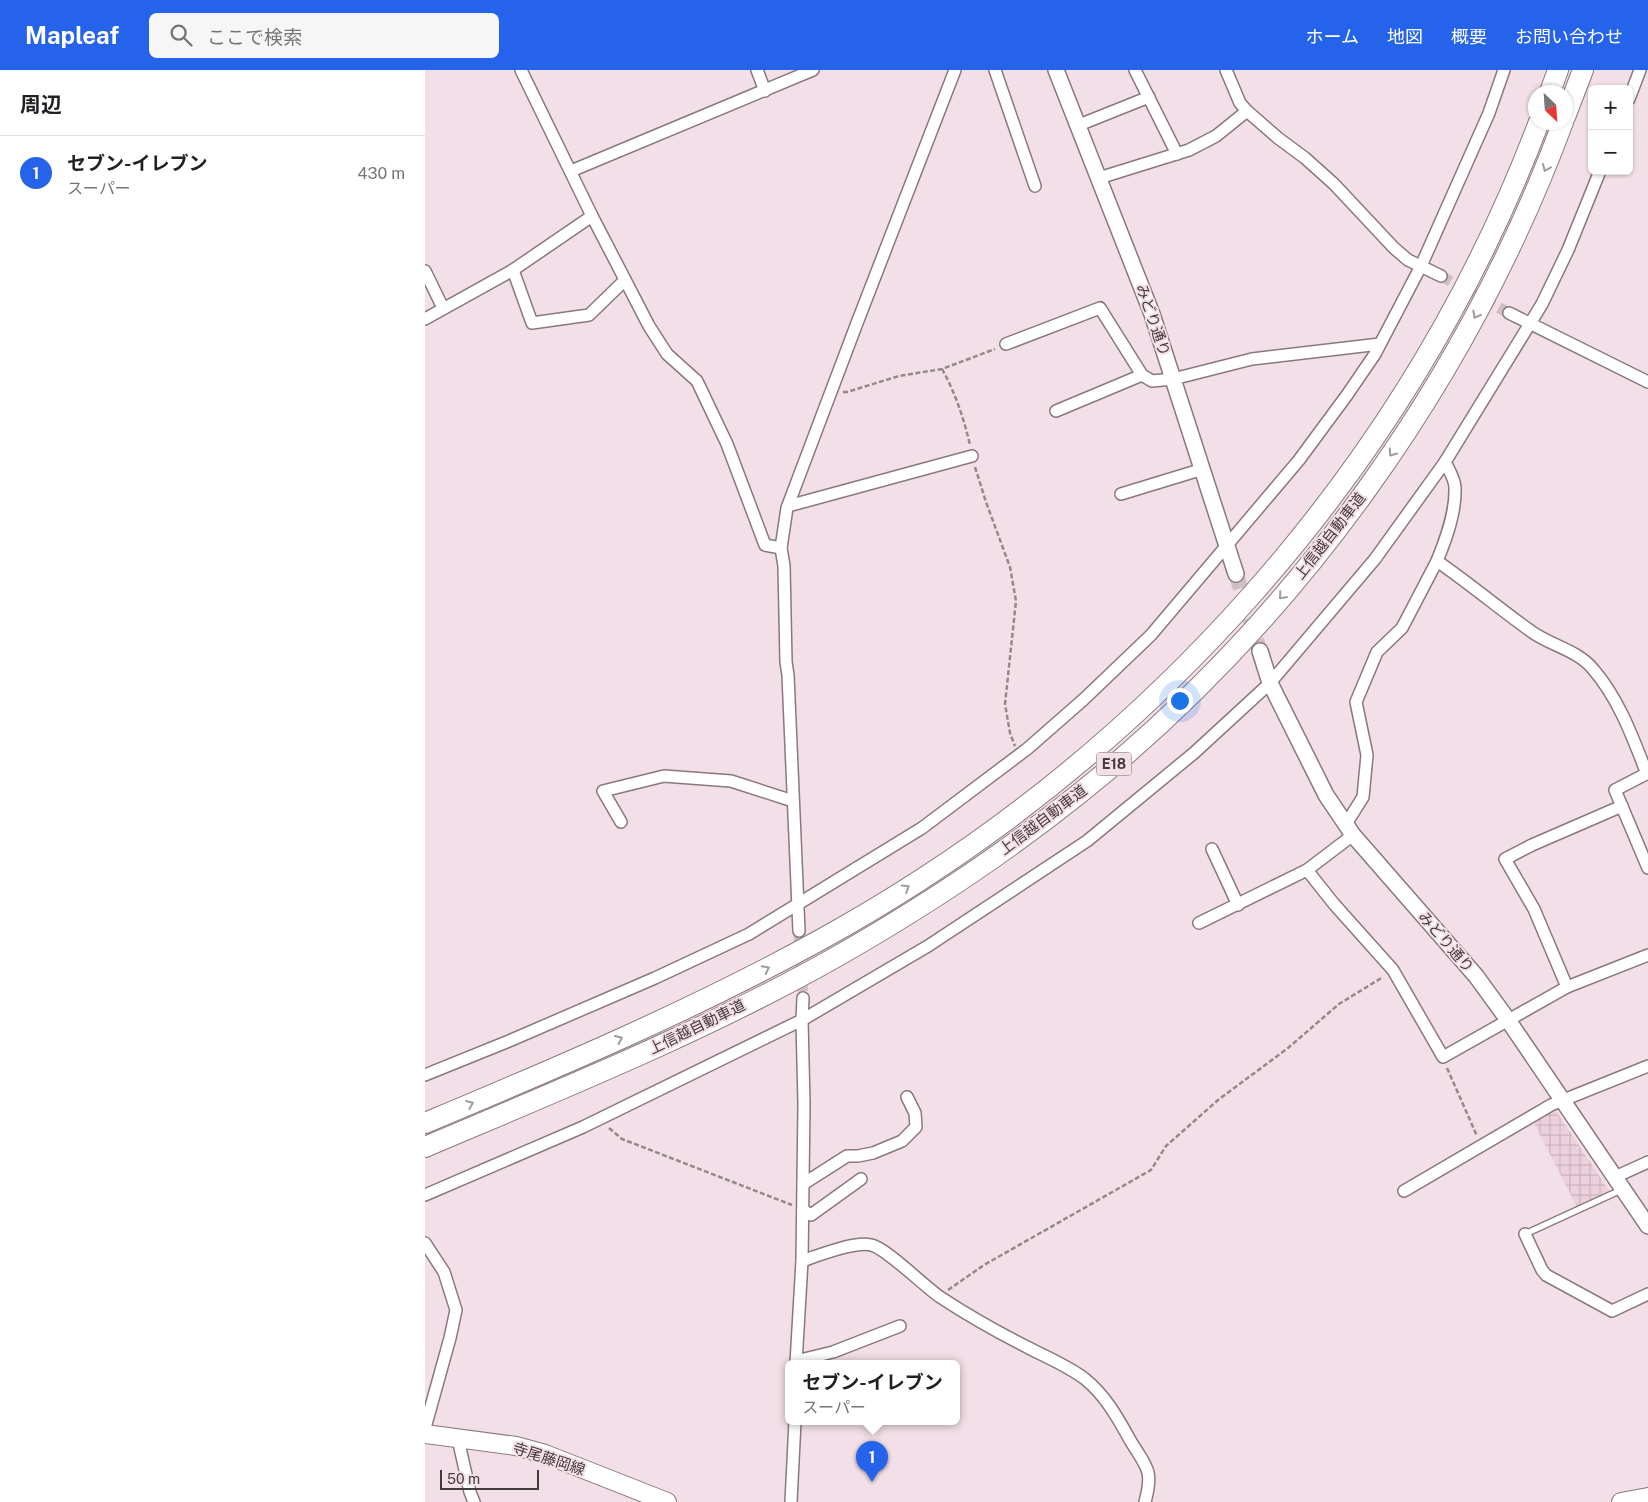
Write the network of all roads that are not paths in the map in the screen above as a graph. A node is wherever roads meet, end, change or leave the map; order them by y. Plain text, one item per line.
1 (521, 70) edge
2 (757, 70) edge
3 (813, 70) edge
4 (955, 70) edge
5 (995, 70) edge
6 (1056, 70) edge
7 (1135, 70) edge
8 (1226, 70) edge
9 (1504, 70) edge
10 (1559, 70) edge
11 (1583, 70) edge
12 (1640, 70) edge
13 (1553, 85) edge
14 (1633, 88) edge
15 (765, 91) junction
16 (1573, 96) edge
17 (1149, 97) junction
18 (1247, 112) junction
19 (1079, 125) junction
20 (1536, 130) edge
21 (1560, 130) edge
22 (1177, 154) junction
23 (571, 171) junction
24 (1598, 175) edge
25 (1099, 178) junction
26 (1035, 186) dead end
27 (592, 216) junction
28 (1421, 266) junction
29 (513, 270) junction
30 (425, 271) edge
31 (1441, 276) tunnel mouth
32 (625, 280) junction
33 (443, 308) junction
34 (1509, 313) tunnel mouth
35 (425, 319) edge
36 (1531, 324) junction
37 (1006, 344) road end
38 (1380, 344) junction
39 (1142, 375) junction
40 (1173, 379) junction
41 (1648, 382) edge
42 (1056, 411) dead end
43 (972, 456) road end
44 (1445, 462) junction
45 (1203, 468) junction
46 (1121, 494) dead end
47 (788, 506) junction
48 (1227, 546) junction
49 (781, 548) junction
50 (1437, 561) junction
51 (1236, 574) tunnel mouth
52 (1260, 651) tunnel mouth
53 (1270, 683) junction
54 (1647, 773) edge
55 (793, 801) junction
56 (1622, 806) junction
57 (621, 822) dead end
58 (1349, 829) junction
59 (1211, 849) dead end
60 (1648, 868) edge
61 (1307, 870) junction
62 (798, 904) junction
63 (1238, 905) junction
64 (1199, 923) dead end
65 (799, 931) tunnel mouth
66 (1648, 955) edge
67 (1567, 987) junction
68 (803, 998) tunnel mouth
69 (801, 1020) junction
70 (1508, 1020) junction
71 (1648, 1066) edge
72 (425, 1075) edge
73 (907, 1097) dead end
74 (1562, 1101) junction
75 (425, 1123) edge
76 (425, 1147) edge
77 (1648, 1162) edge
78 (861, 1179) dead end
79 (1619, 1183) junction
80 (803, 1184) junction
81 (1404, 1191) dead end
82 (425, 1195) edge
83 (803, 1210) junction
84 (1648, 1226) edge
85 (1525, 1234) joint
86 (425, 1244) edge
87 (802, 1260) junction
88 (1648, 1294) edge
89 (900, 1326) dead end
90 (833, 1358) edge
91 (796, 1360) edge
92 (814, 1360) edge
93 (427, 1410) edge
94 (795, 1425) edge
95 (425, 1428) edge
96 (425, 1434) edge
97 (458, 1439) junction
98 (1648, 1497) edge
99 (474, 1502) edge
100 (667, 1502) edge
101 (791, 1502) edge
102 (1145, 1502) edge
103 (1621, 1502) edge

1 - 23 street
2 - 15 street
3 - 15 street
4 - 47 street
5 - 26 street
6 - 19 street, みどり通り
7 - 17 street
8 - 18 street
9 - 28 street
10 - 13 highway
11 - 16 highway
12 - 14 street
15 - 23 street
17 - 19 street
17 - 22 street
18 - 22 street
18 - 28 street
19 - 25 street, みどり通り
75 -> 20 highway, 上信越自動車道 / E18
21 -> 76 highway, 上信越自動車道 / E18
22 - 25 street
23 - 27 street
24 - 36 street
25 - 40 street, みどり通り
27 - 29 street
27 - 32 street
28 - 31 street
28 - 38 street
29 - 32 street
29 - 33 street
30 - 33 street
32 - 49 street
33 - 35 street
34 - 36 street
36 - 41 street
36 - 44 street
37 - 39 street
38 - 40 street
38 - 48 street
39 - 40 street
39 - 42 street
40 - 45 street, みどり通り
43 - 47 street
44 - 50 street
44 - 53 street
45 - 46 street
45 - 48 street, みどり通り
47 - 49 street
48 - 51 street, みどり通り
48 - 62 street
49 - 55 street
50 - 54 street
50 - 58 street
52 - 53 street, みどり通り
53 - 58 street, みどり通り
53 - 69 street
54 - 56 street
55 - 57 street
55 - 62 street
56 - 60 street
56 - 67 street
58 - 61 street
58 - 70 street, みどり通り
59 - 63 street
61 - 63 street
61 - 70 street
62 - 65 street
62 - 72 street
63 - 64 street
66 - 67 street
67 - 70 street
68 - 69 street
69 - 80 street
69 - 82 street
70 - 74 street, みどり通り
71 - 74 street
73 - 80 street
74 - 79 street, みどり通り
74 - 81 street
77 - 79 street
78 - 83 street
79 - 84 street, みどり通り
79 - 85 lane
80 - 83 street
83 - 87 street
85 - 88 street
86 - 93 street
87 - 91 street
87 - 102 street
89 - 90 street
90 - 92 street
93 - 95 street
94 - 101 street
96 - 97 main road, 寺尾藤岡線
97 - 99 street
97 - 100 main road, 寺尾藤岡線
98 - 103 main road

